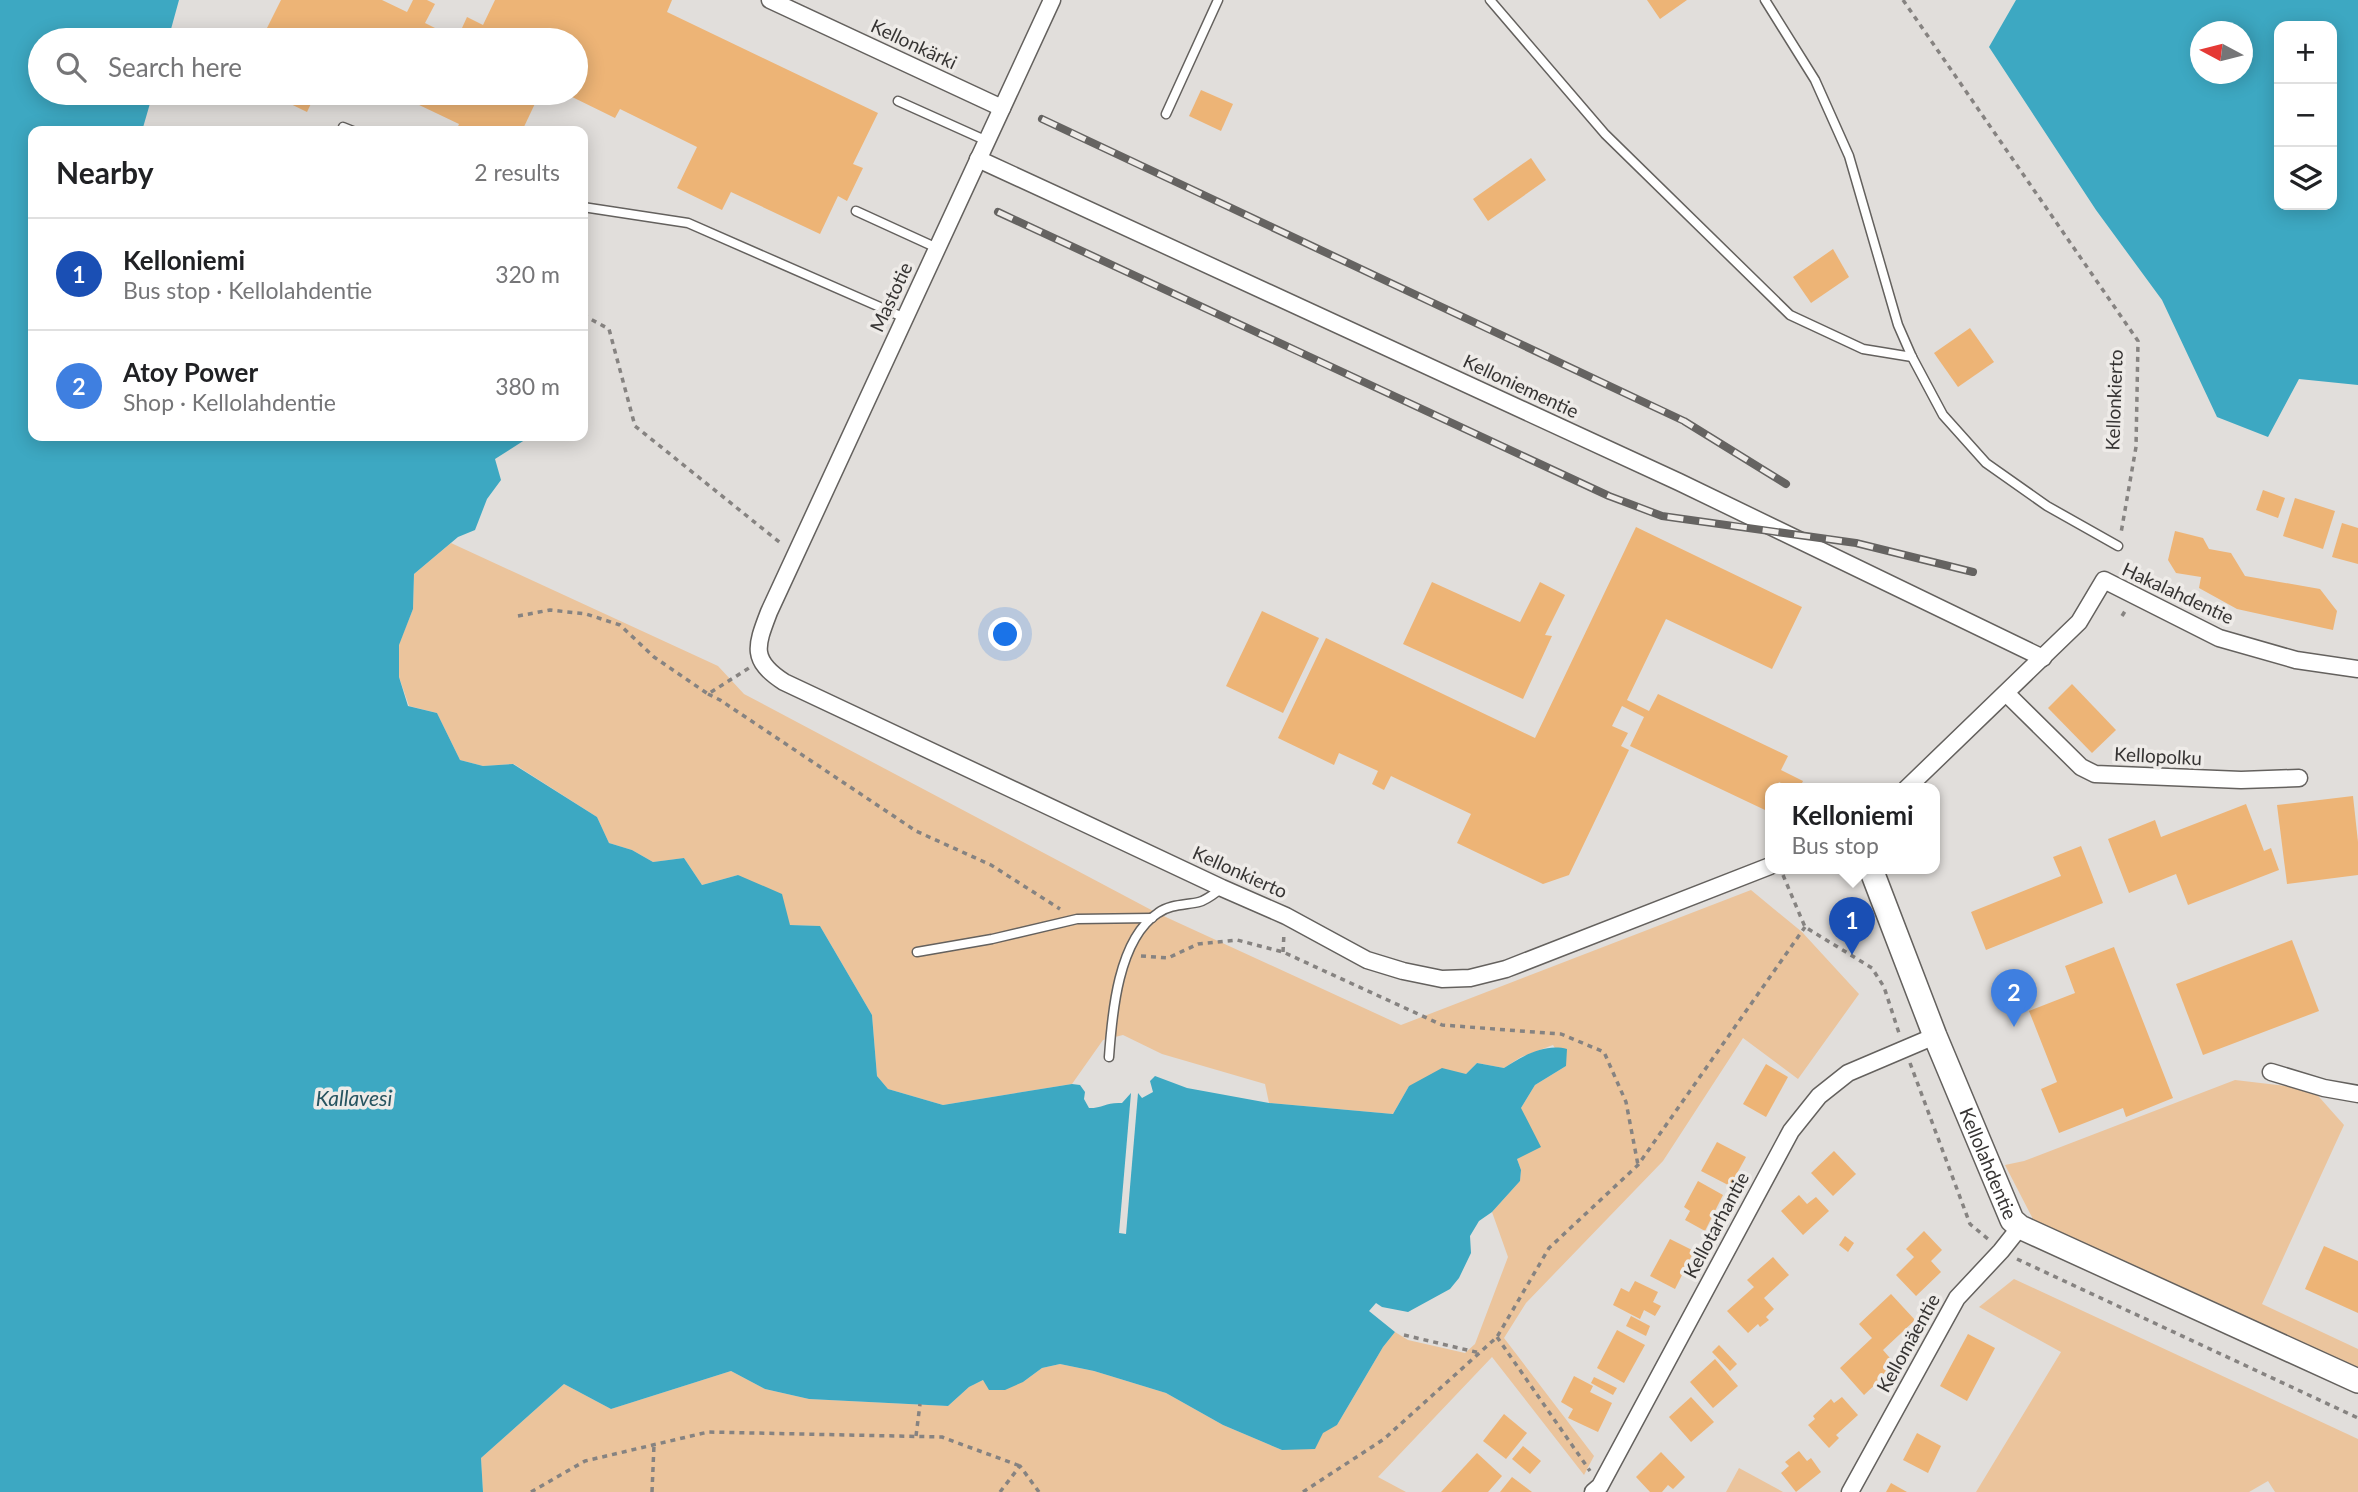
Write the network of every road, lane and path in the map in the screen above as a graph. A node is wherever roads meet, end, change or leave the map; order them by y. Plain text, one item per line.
1 (770, 0) edge
2 (1052, 0) edge
3 (1218, 0) edge
4 (1490, 0) edge
5 (1765, 0) edge
6 (1903, 0) edge
7 (898, 101) dead end
8 (1002, 107) junction
9 (1166, 114) dead end
10 (986, 141) junction
11 (978, 159) junction
12 (588, 208) edge
13 (856, 211) dead end
14 (937, 248) junction
15 (588, 318) edge
16 (905, 318) junction
17 (1912, 357) junction
18 (2118, 546) joint
19 (796, 555) junction
20 (518, 616) dead end
21 (2043, 658) junction
22 (760, 661) junction
23 (2358, 668) edge
24 (2006, 692) junction
25 (708, 694) junction
26 (2299, 778) dead end
27 (1912, 783) edge
28 (1765, 868) edge
29 (1782, 874) edge
30 (1873, 874) edge
31 (1222, 888) junction
32 (1152, 918) junction
33 (1077, 919) junction
34 (1805, 927) junction
35 (917, 952) dead end
36 (1129, 955) junction
37 (1935, 1036) junction
38 (1904, 1048) junction
39 (1109, 1057) dead end
40 (2271, 1072) dead end
41 (2358, 1094) edge
42 (1638, 1165) junction
43 (2020, 1227) junction
44 (2001, 1251) junction
45 (1404, 1335) dead end
46 (1497, 1337) junction
47 (1480, 1353) junction
48 (2358, 1381) edge
49 (920, 1404) dead end
50 (2358, 1418) edge
51 (916, 1436) junction
52 (654, 1445) junction
53 (1020, 1466) junction
54 (1596, 1489) edge
55 (531, 1492) edge
56 (652, 1492) edge
57 (1000, 1492) edge
58 (1039, 1492) edge
59 (1303, 1492) edge
60 (1850, 1492) edge

1 - 8 street, Kellonkärki
2 - 8 street, Mastotie
3 - 9 lane
4 - 17 lane
5 - 17 lane
6 - 18 path, Kellonkierto
7 - 10 lane
8 - 10 street, Mastotie
10 - 11 street, Mastotie
11 - 14 street, Mastotie
11 - 21 street, Kelloniementie
12 - 16 lane
13 - 14 lane
14 - 16 street, Mastotie
15 - 19 path
16 - 19 street, Mastotie
17 - 18 lane
19 - 22 street, Mastotie
20 - 25 path
21 - 23 street, Hakalahdentie
21 - 24 street
22 - 25 path
22 - 31 street, Kellonkierto
24 - 26 street, Kellopolku
24 - 27 street
25 - 33 path
28 - 31 street, Kellonkierto
29 - 34 path
30 - 37 street, Kellolahdentie
31 - 32 lane
32 - 33 lane
32 - 36 lane
33 - 35 lane
34 - 38 path
34 - 42 path
36 - 39 lane
36 - 42 path
37 - 38 street, Kellotarhantie
37 - 43 street, Kellolahdentie
38 - 44 path
38 - 54 street, Kellotarhantie
40 - 41 street
42 - 46 path
43 - 44 street, Kellomäentie
43 - 48 street, Kellolahdentie
44 - 50 path
44 - 60 street, Kellomäentie
45 - 47 path
46 - 47 path
46 - 54 path
47 - 59 path
49 - 51 path
51 - 52 path
51 - 53 path
52 - 55 path
52 - 56 path
53 - 57 path
53 - 58 path

